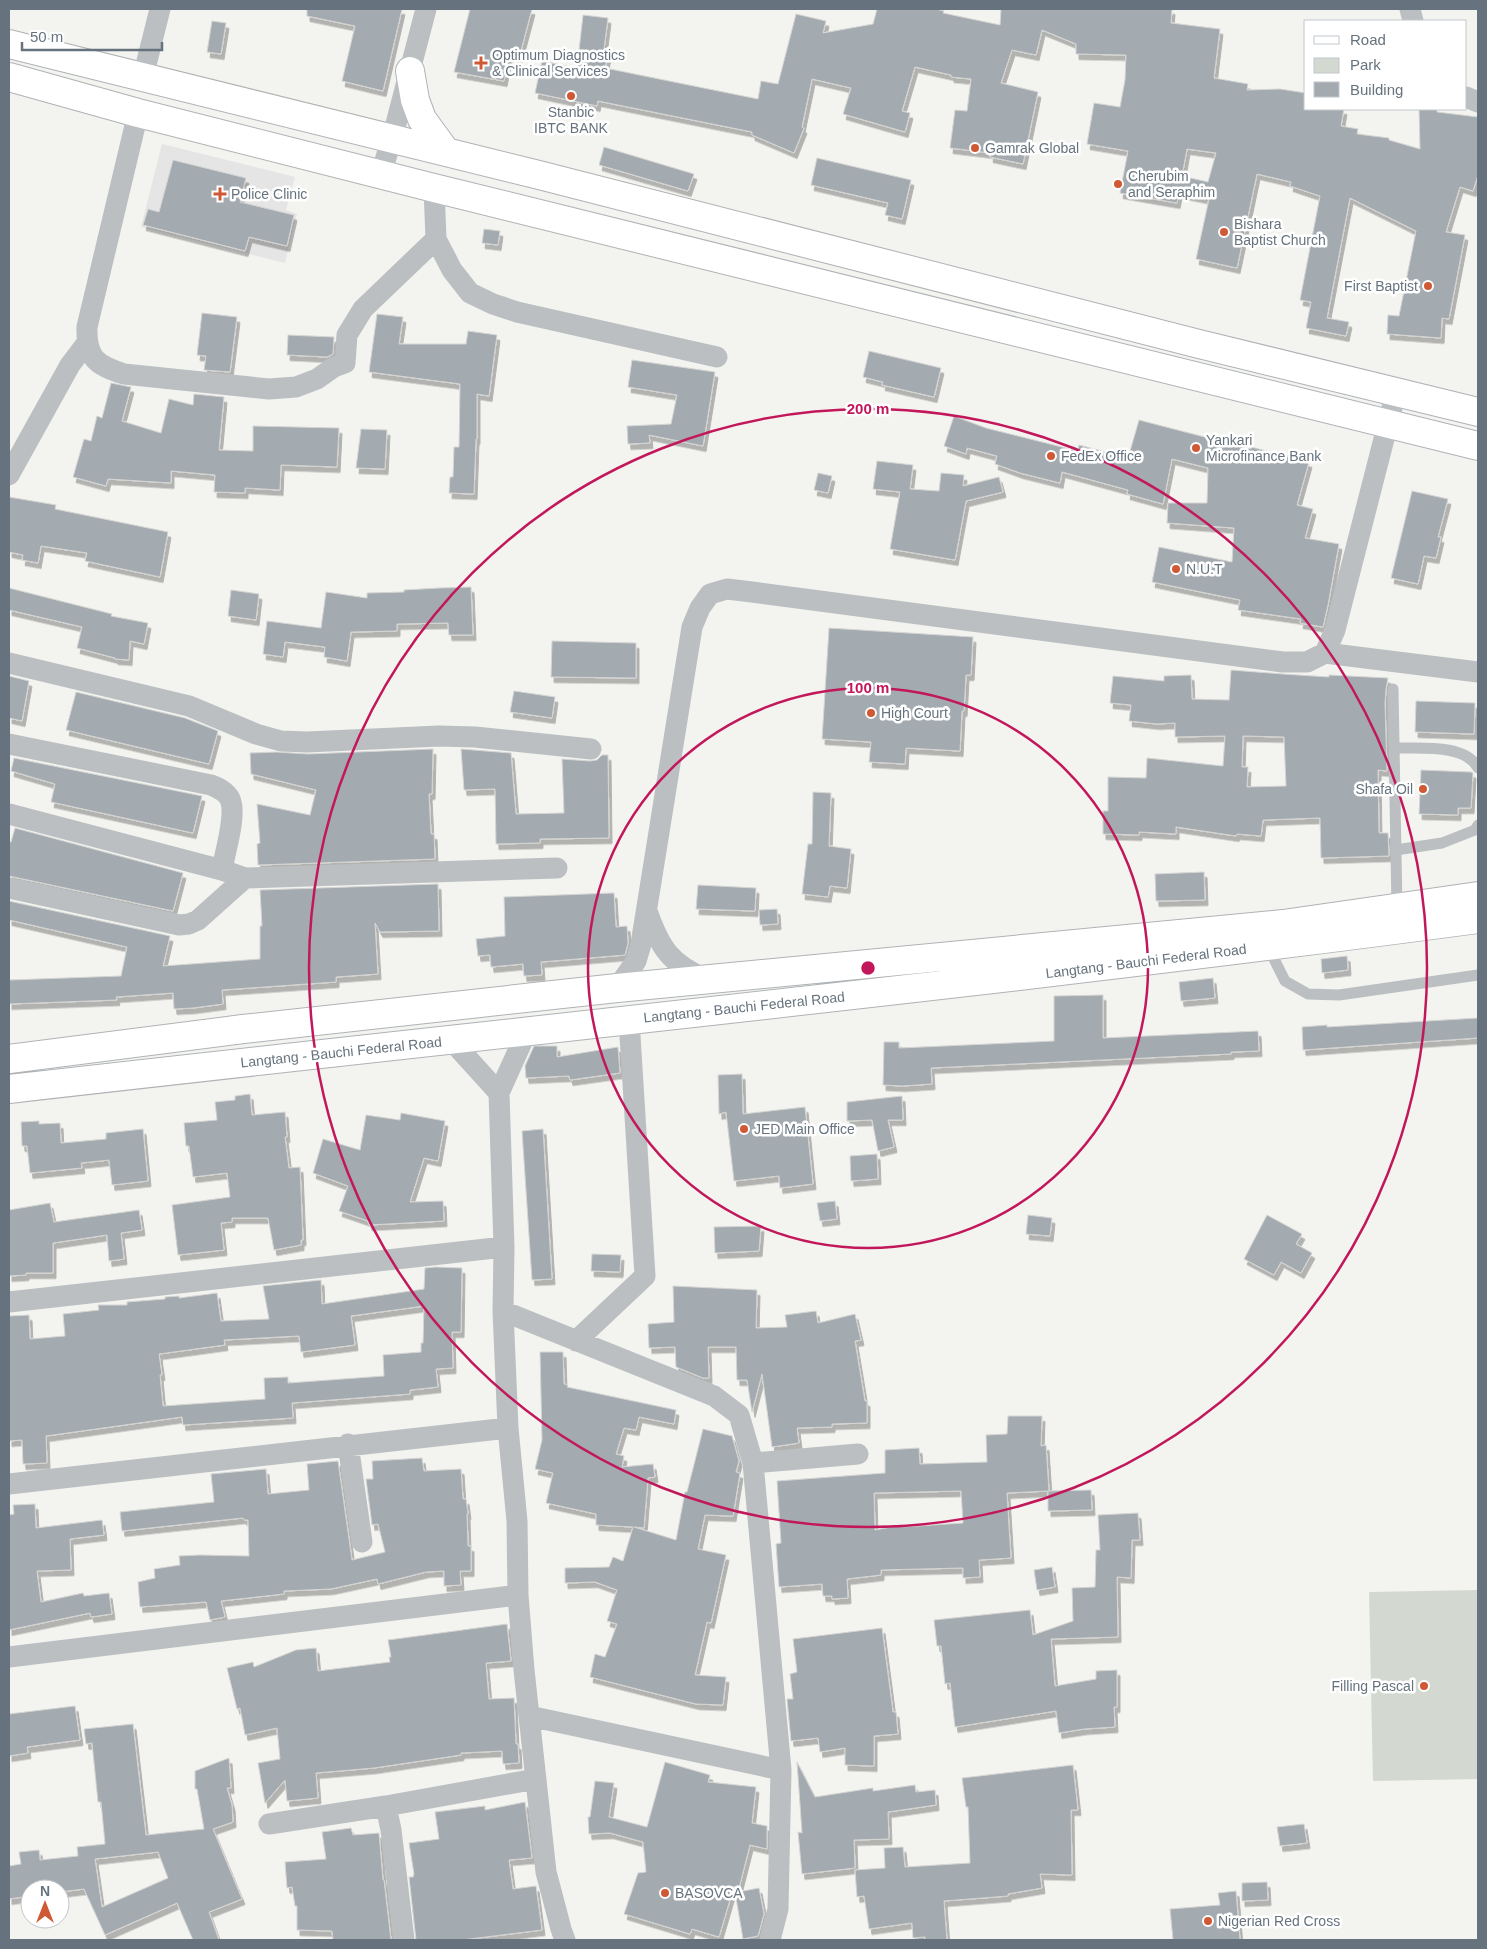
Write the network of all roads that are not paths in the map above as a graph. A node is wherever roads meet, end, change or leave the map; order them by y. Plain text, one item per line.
1 (160, 9) edge
2 (426, 9) edge
3 (9, 44) edge
4 (410, 71) junction
5 (9, 77) edge
6 (143, 77) junction
7 (138, 113) junction
8 (392, 139) junction
9 (446, 152) junction
10 (381, 173) junction
11 (434, 188) junction
12 (760, 232) junction
13 (436, 239) junction
14 (752, 266) junction
15 (1039, 303) junction
16 (1030, 336) junction
17 (86, 344) junction
18 (1199, 344) junction
19 (717, 358) dead end
20 (1190, 376) junction
21 (1396, 392) junction
22 (1478, 412) edge
23 (1388, 425) junction
24 (1478, 446) edge
25 (9, 475) edge
26 (1325, 653) junction
27 (9, 663) edge
28 (1478, 672) edge
29 (1393, 689) dead end
30 (9, 744) edge
31 (1394, 748) junction
32 (591, 749) dead end
33 (1478, 768) edge
34 (9, 814) edge
35 (1478, 825) edge
36 (1396, 850) junction
37 (557, 868) dead end
38 (222, 870) junction
39 (245, 878) junction
40 (9, 888) edge
41 (1478, 896) edge
42 (1397, 908) junction
43 (647, 911) junction
44 (1478, 919) edge
45 (1268, 947) junction
46 (757, 975) junction
47 (1478, 975) edge
48 (708, 980) junction
49 (616, 988) junction
50 (760, 1006) junction
51 (629, 1020) junction
52 (243, 1029) junction
53 (527, 1031) junction
54 (451, 1040) junction
55 (9, 1059) edge
56 (246, 1062) junction
57 (9, 1089) edge
58 (499, 1094) junction
59 (504, 1247) junction
60 (9, 1302) edge
61 (503, 1312) junction
62 (576, 1341) junction
63 (508, 1428) junction
64 (348, 1444) junction
65 (858, 1454) dead end
66 (753, 1463) junction
67 (9, 1484) edge
68 (362, 1542) dead end
69 (518, 1595) junction
70 (9, 1658) edge
71 (529, 1716) junction
72 (781, 1770) junction
73 (536, 1779) junction
74 (386, 1806) junction
75 (269, 1824) dead end
76 (404, 1940) edge
77 (565, 1940) edge
78 (770, 1940) edge

1 - 6 street
2 - 4 street
3 - 6 main road
4 - 8 street
4 - 9 main road
5 - 7 main road
6 - 8 main road
7 - 10 main road
7 - 17 street
8 - 9 main road
8 - 10 street
9 - 12 main road
10 - 11 main road
11 - 13 street
11 - 14 main road
12 - 14 main road
12 - 15 main road
13 - 17 street
13 - 19 street
14 - 16 main road
15 - 16 main road
15 - 18 main road
16 - 20 main road
17 - 25 street
18 - 20 main road
18 - 21 main road
20 - 23 main road
21 - 22 main road
21 - 23 street
23 - 24 main road
23 - 26 street
26 - 28 street
26 - 43 street
27 - 32 street
29 - 31 lane
30 - 38 street
31 - 33 lane
31 - 36 lane
34 - 38 street
35 - 36 lane
36 - 42 lane
37 - 39 street
38 - 39 street
39 - 40 street
41 - 42 main road, Langtang - Bauchi Federal Road
42 - 46 main road, Langtang - Bauchi Federal Road
43 - 48 street
43 - 49 street
44 - 45 main road, Langtang - Bauchi Federal Road
45 - 47 lane
45 - 50 main road, Langtang - Bauchi Federal Road
46 - 48 main road, Langtang - Bauchi Federal Road
46 - 50 main road
48 - 49 main road, Langtang - Bauchi Federal Road
49 - 52 main road, Langtang - Bauchi Federal Road
50 - 51 main road, Langtang - Bauchi Federal Road
51 - 53 main road, Langtang - Bauchi Federal Road
51 - 62 street
52 - 55 main road, Langtang - Bauchi Federal Road
52 - 56 main road
53 - 54 main road, Langtang - Bauchi Federal Road
53 - 58 street
54 - 56 main road, Langtang - Bauchi Federal Road
54 - 58 street
56 - 57 main road, Langtang - Bauchi Federal Road
58 - 59 street
59 - 60 street
59 - 61 street
61 - 62 street
61 - 63 street
62 - 66 street
63 - 64 street
63 - 69 street
64 - 67 street
64 - 68 street
65 - 66 street
66 - 72 street
69 - 70 street
69 - 71 street
71 - 72 street
71 - 73 street
72 - 78 street
73 - 74 street
73 - 77 street
74 - 75 street
74 - 76 street

